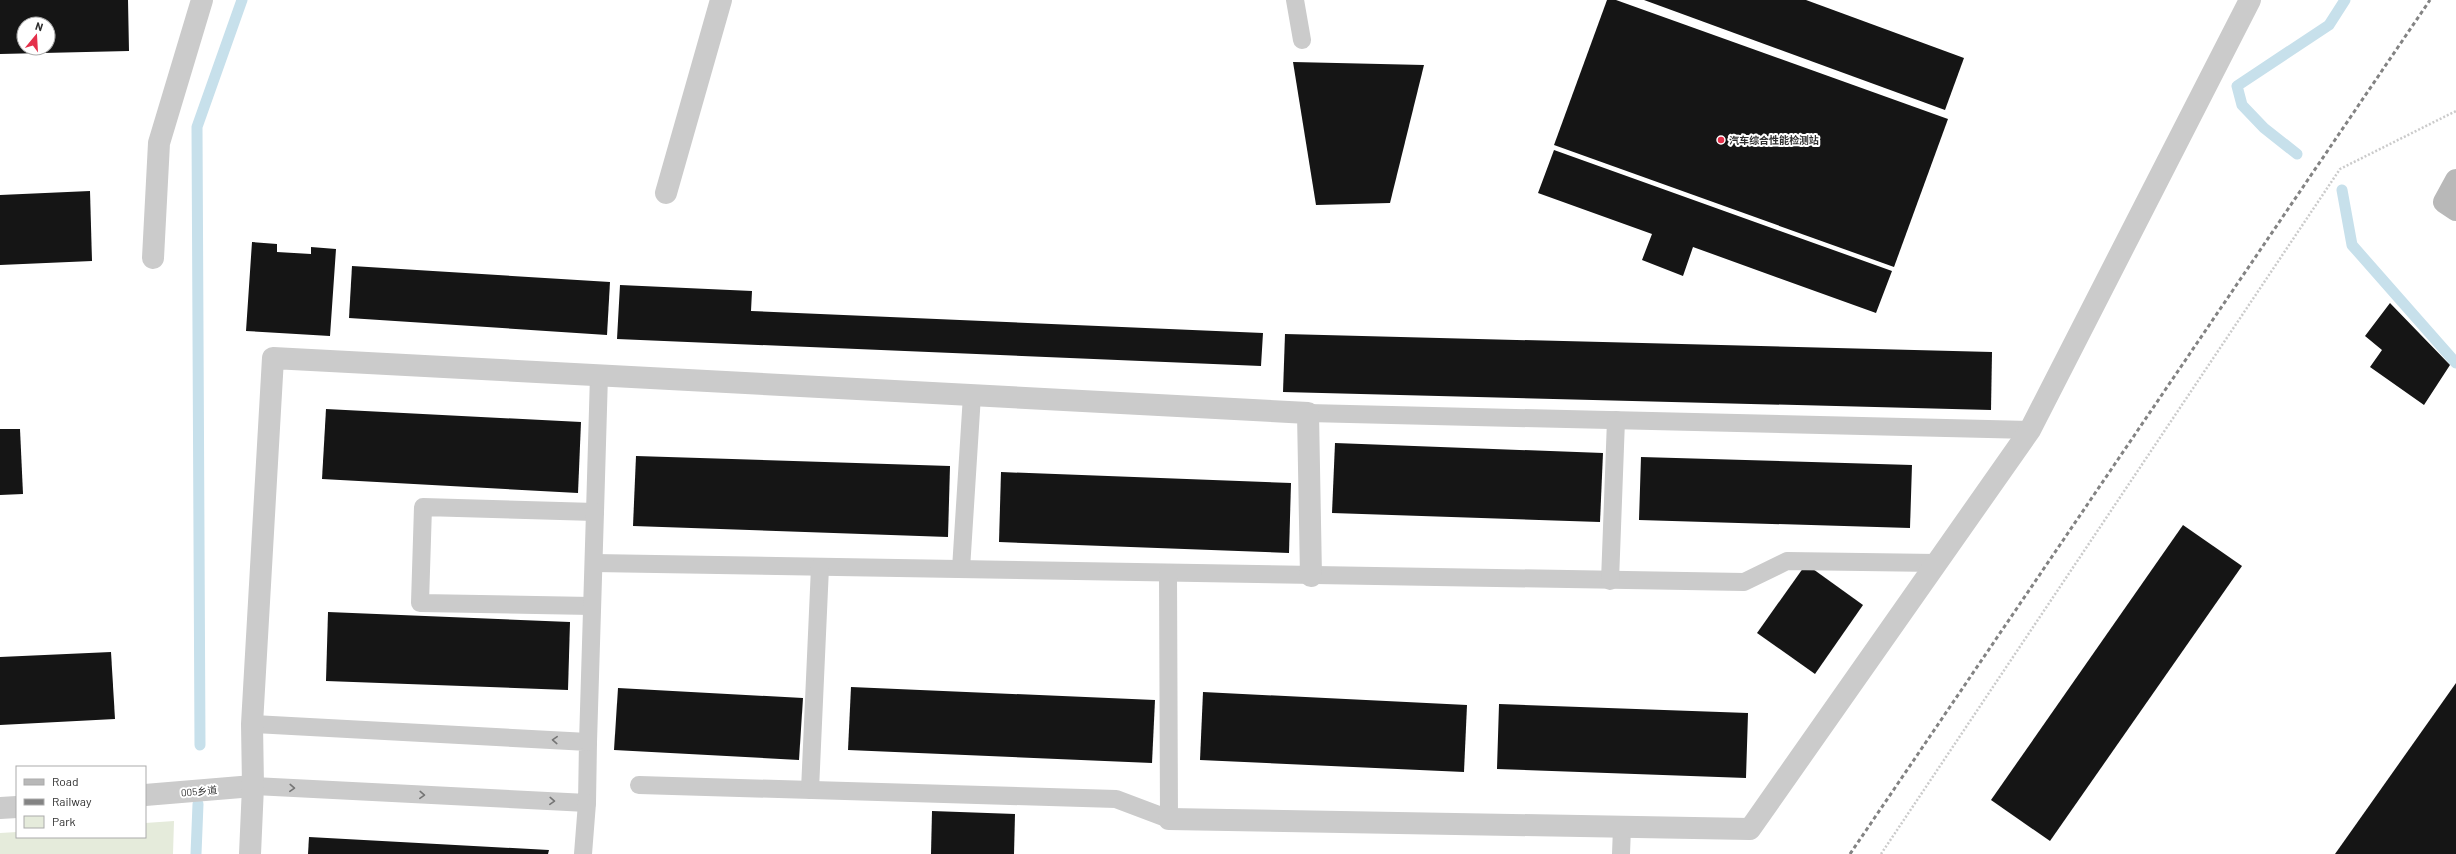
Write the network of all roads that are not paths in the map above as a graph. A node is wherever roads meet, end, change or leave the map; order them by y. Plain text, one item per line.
1 (202, 0) edge
2 (721, 0) edge
3 (1295, 0) edge
4 (2250, 0) edge
5 (1302, 40) dead end
6 (2456, 180) edge
7 (666, 193) dead end
8 (2456, 210) edge
9 (152, 258) dead end
10 (599, 375) junction
11 (972, 395) junction
12 (1308, 413) junction
13 (1616, 420) junction
14 (2030, 430) junction
15 (595, 512) junction
16 (594, 563) junction
17 (1937, 563) junction
18 (820, 567) junction
19 (961, 569) junction
20 (1168, 573) junction
21 (1311, 576) junction
22 (1610, 580) junction
23 (592, 606) junction
24 (252, 724) junction
25 (588, 742) junction
26 (639, 785) dead end
27 (253, 786) junction
28 (810, 790) junction
29 (146, 796) edge
30 (587, 803) junction
31 (16, 807) edge
32 (0, 808) edge
33 (1169, 819) junction
34 (1622, 827) junction
35 (250, 854) edge
36 (583, 854) edge
37 (1621, 854) edge

1 - 9 street
2 - 7 street
3 - 5 lane
4 - 14 street
6 - 8 street
10 - 11 street
10 - 15 lane
10 - 24 street
11 - 12 street
11 - 19 lane
12 - 13 lane
12 - 21 street
13 - 14 lane
13 - 22 lane
14 - 17 street
15 - 16 lane
15 - 23 lane
16 - 18 lane
16 - 23 lane
17 - 22 lane
17 - 34 street
18 - 19 lane
18 - 28 lane
19 - 20 lane
20 - 21 lane
20 - 33 lane
21 - 22 lane
23 - 25 lane
25 -> 24 lane
24 - 27 street
25 - 30 lane
26 - 28 lane
27 - 29 street, 005乡道
27 -> 30 lane
27 - 35 street
28 - 33 lane
30 - 36 lane
31 - 32 street
33 - 34 street
34 - 37 lane

